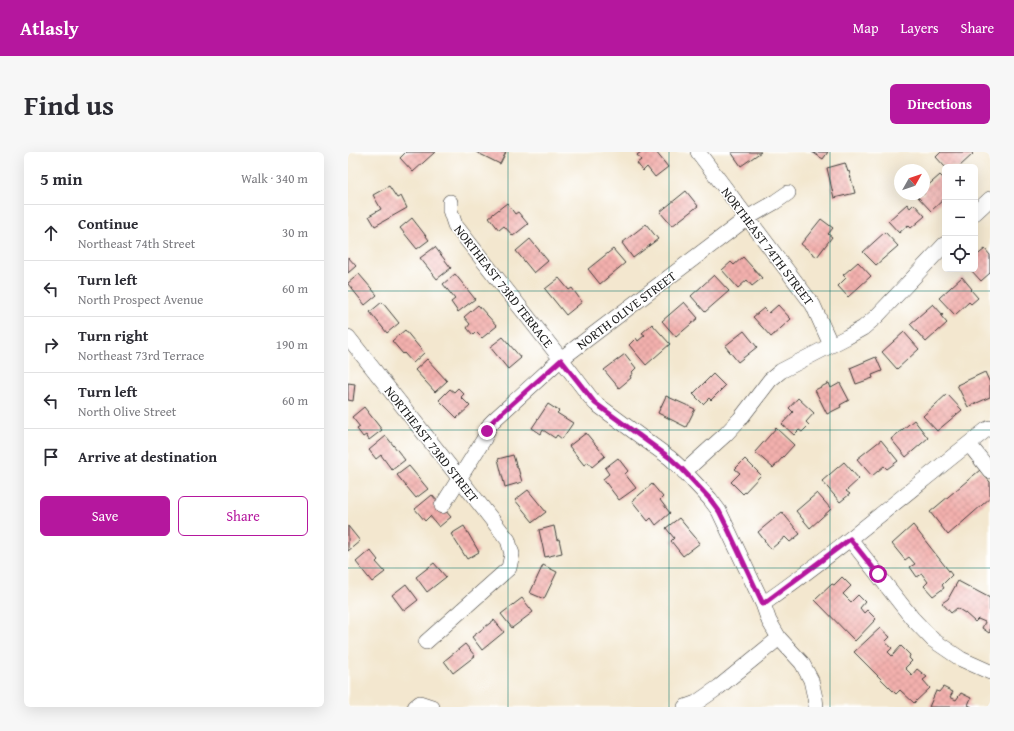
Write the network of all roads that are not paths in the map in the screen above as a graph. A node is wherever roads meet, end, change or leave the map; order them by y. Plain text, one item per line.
1 (698, 152) edge
2 (788, 193) dead end
3 (990, 199) edge
4 (450, 202) dead end
5 (978, 210) edge
6 (747, 218) junction
7 (942, 247) edge
8 (348, 337) edge
9 (831, 345) junction
10 (561, 360) junction
11 (990, 428) edge
12 (969, 444) junction
13 (990, 471) edge
14 (684, 472) junction
15 (459, 478) junction
16 (442, 506) dead end
17 (850, 539) junction
18 (763, 604) junction
19 (779, 638) junction
20 (426, 642) dead end
21 (990, 672) edge
22 (415, 707) edge
23 (432, 707) edge
24 (685, 707) edge
25 (816, 707) edge

1 - 6 street, NORTHEAST 74TH STREET
2 - 6 street, NORTH OLIVE STREET
3 - 5 street
4 - 10 street, NORTHEAST 73RD TERRACE
6 - 9 street, NORTHEAST 74TH STREET
6 - 10 street, NORTH OLIVE STREET
7 - 9 street
8 - 15 street, NORTHEAST 73RD STREET
9 - 14 street
10 - 14 street, NORTHEAST 73RD TERRACE
10 - 15 street, NORTH OLIVE STREET
11 - 12 street
12 - 13 street
12 - 17 street
14 - 18 street, NORTHEAST 73RD TERRACE
15 - 16 street, NORTH OLIVE STREET
15 - 20 street, NORTHEAST 73RD STREET
17 - 18 street
17 - 21 street
18 - 19 street, NORTHEAST 73RD TERRACE
19 - 24 street
19 - 25 street, NORTHEAST 73RD TERRACE
22 - 23 street

